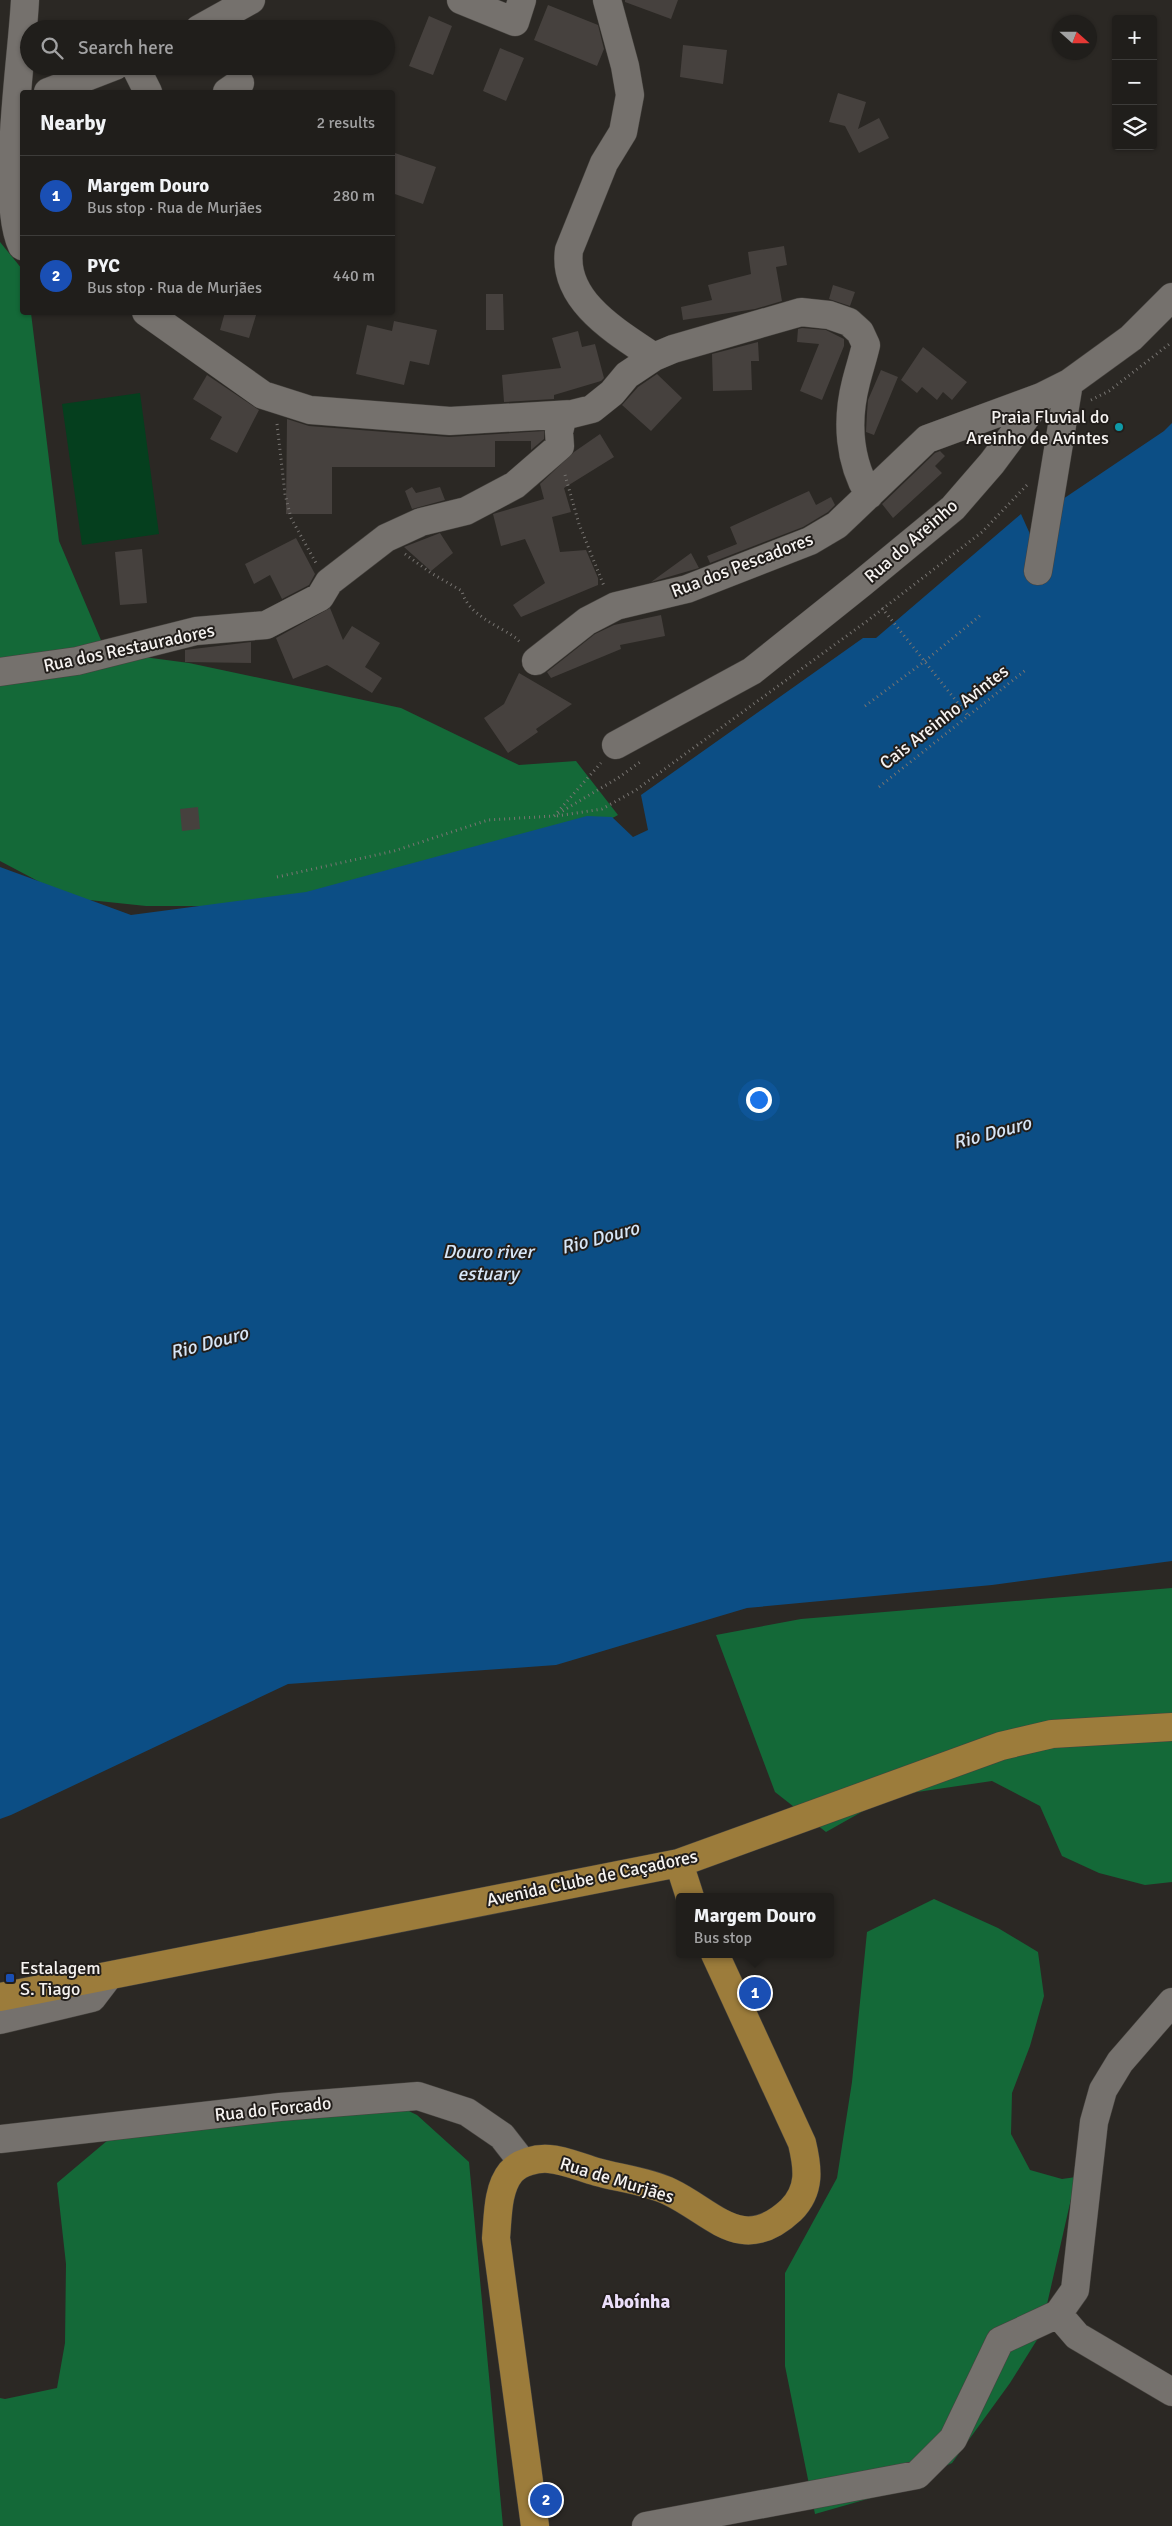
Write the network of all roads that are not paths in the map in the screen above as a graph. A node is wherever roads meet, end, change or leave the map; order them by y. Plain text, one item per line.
1 (25, 0) edge
2 (251, 0) edge
3 (522, 0) edge
4 (607, 0) edge
5 (476, 3) edge
6 (22, 20) edge
7 (215, 20) edge
8 (20, 38) edge
9 (92, 75) edge
10 (140, 75) edge
11 (53, 90) edge
12 (147, 90) edge
13 (10, 104) edge
14 (13, 242) edge
15 (1172, 297) edge
16 (150, 315) edge
17 (654, 357) junction
18 (1069, 383) junction
19 (1042, 397) junction
20 (563, 415) junction
21 (869, 495) junction
22 (1038, 572) dead end
23 (536, 661) road end
24 (0, 672) edge
25 (616, 745) road end
26 (1172, 1727) edge
27 (679, 1863) junction
28 (689, 1893) edge
29 (717, 1958) edge
30 (108, 1976) junction
31 (0, 1997) edge
32 (1172, 2002) edge
33 (0, 2020) edge
34 (0, 2139) edge
35 (524, 2163) junction
36 (1058, 2314) junction
37 (1172, 2392) edge
38 (535, 2526) edge
39 (646, 2526) edge

1 - 6 street
2 - 7 street
3 - 5 street
4 - 17 street
8 - 13 street
9 - 11 street
10 - 12 street
13 - 14 street
15 - 18 street, Rua do Areinho
16 - 20 street
17 - 20 street
17 - 21 street
18 - 19 street, Rua do Areinho
18 - 22 street
19 - 21 street, Rua dos Pescadores
19 - 25 street, Rua do Areinho
20 - 24 street, Rua dos Restauradores
21 - 23 street, Rua dos Pescadores
26 - 27 main road, Avenida Clube de Caçadores
27 - 28 main road
27 - 30 main road, Avenida Clube de Caçadores
29 - 35 main road, Rua de Murjães
30 - 31 main road, Avenida Clube de Caçadores
30 - 33 street
32 - 36 street
34 - 35 street, Rua do Forcado
35 - 38 main road
36 - 37 street
36 - 39 street

